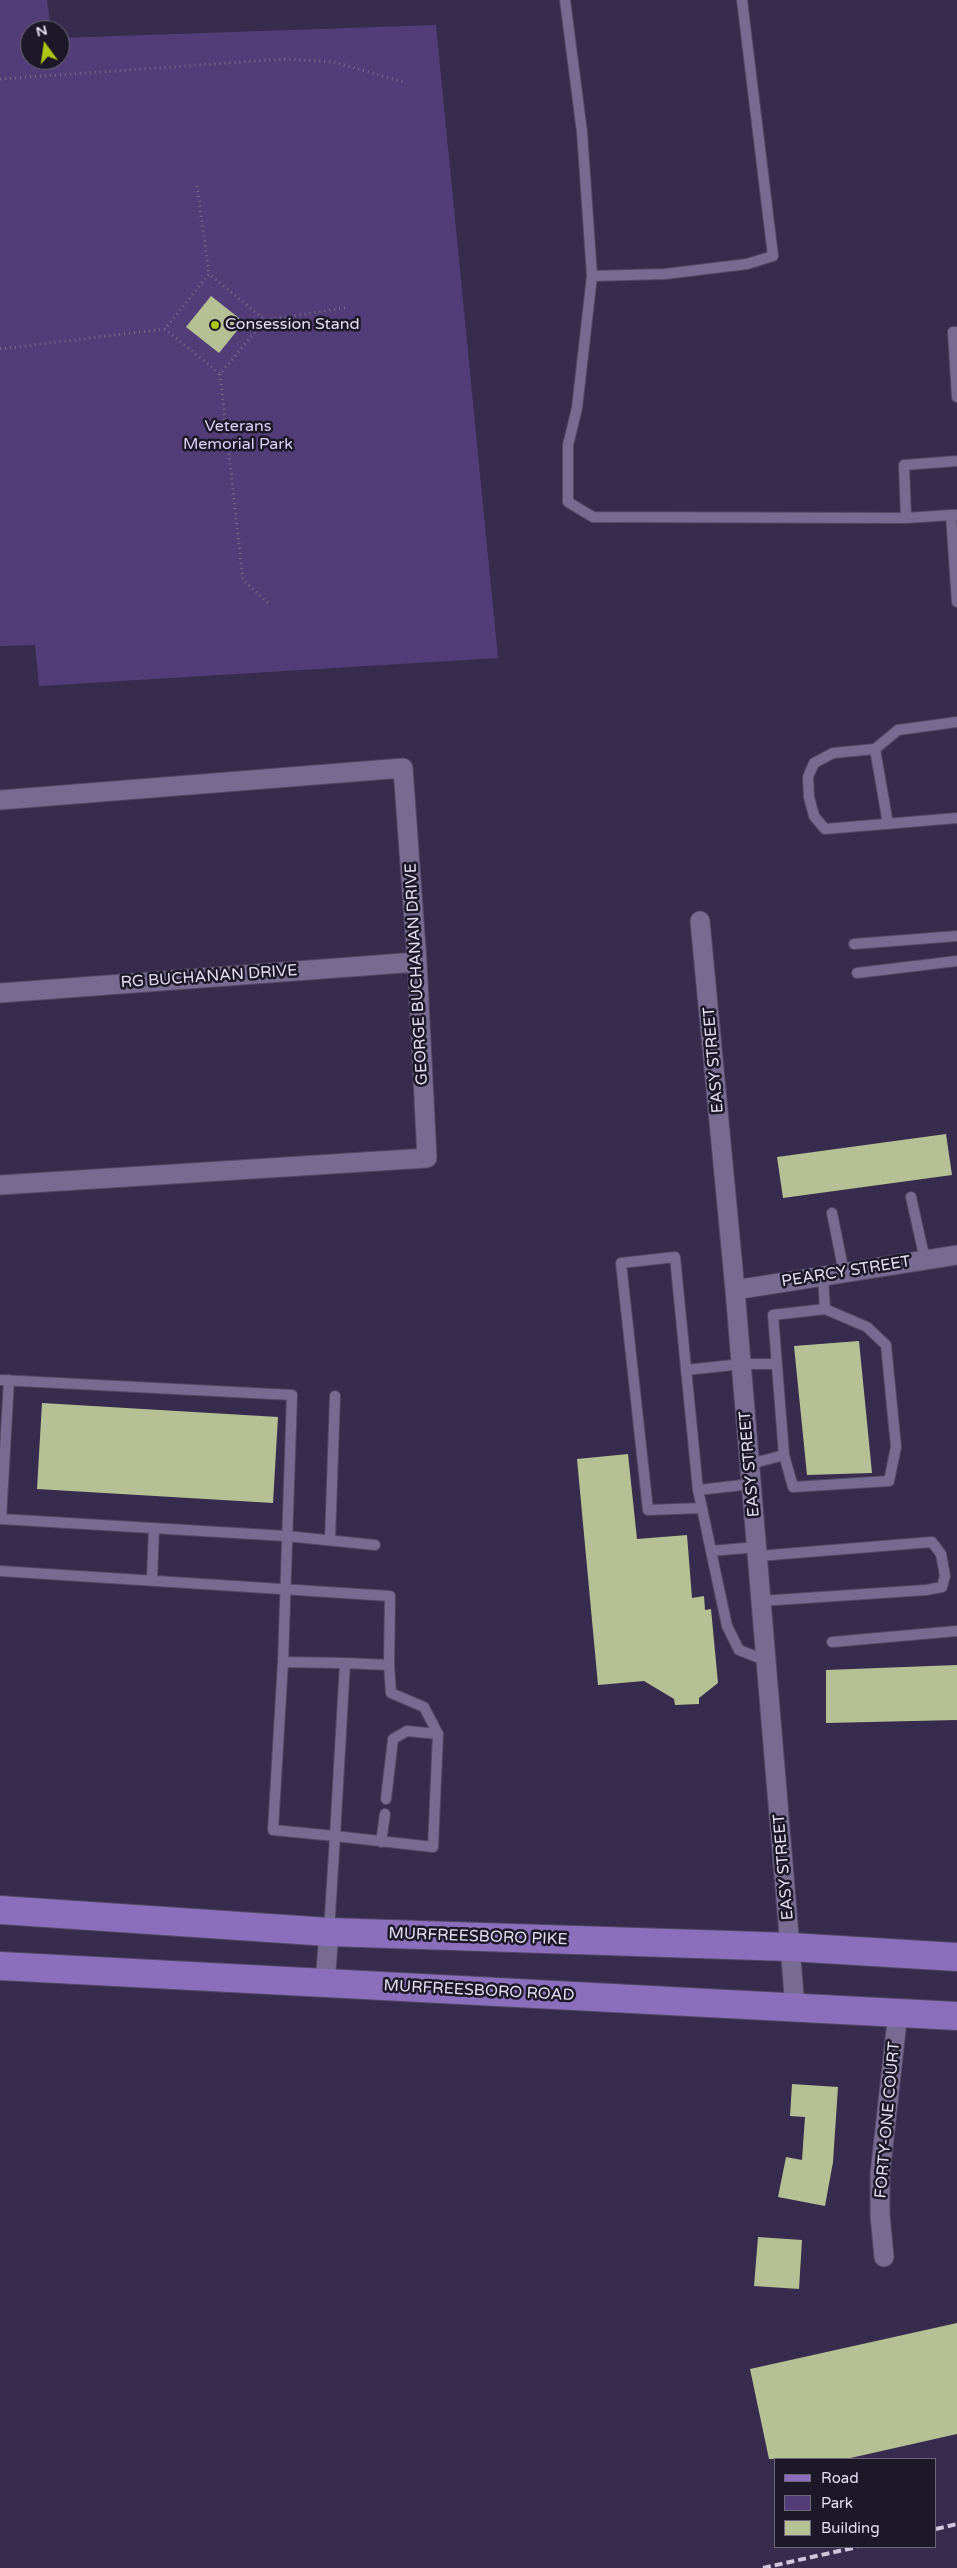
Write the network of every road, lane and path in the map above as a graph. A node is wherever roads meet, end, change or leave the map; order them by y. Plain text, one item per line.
1 (565, 0) edge
2 (742, 0) edge
3 (0, 79) edge
4 (403, 82) dead end
5 (197, 186) dead end
6 (209, 274) junction
7 (592, 276) junction
8 (345, 308) dead end
9 (265, 320) junction
10 (165, 329) junction
11 (957, 332) edge
12 (0, 349) edge
13 (220, 374) junction
14 (957, 397) edge
15 (957, 461) edge
16 (954, 515) edge
17 (906, 518) junction
18 (957, 602) edge
19 (268, 603) dead end
20 (957, 722) edge
21 (875, 749) junction
22 (0, 800) edge
23 (957, 818) edge
24 (888, 824) junction
25 (700, 921) dead end
26 (957, 936) edge
27 (854, 944) dead end
28 (957, 961) edge
29 (417, 962) junction
30 (857, 973) dead end
31 (0, 993) edge
32 (0, 1185) edge
33 (911, 1197) dead end
34 (832, 1213) dead end
35 (957, 1255) edge
36 (925, 1260) junction
37 (844, 1273) junction
38 (823, 1276) junction
39 (735, 1290) junction
40 (824, 1309) junction
41 (742, 1364) junction
42 (776, 1364) junction
43 (686, 1370) junction
44 (5, 1380) edge
45 (334, 1396) dead end
46 (784, 1455) junction
47 (750, 1464) junction
48 (752, 1484) junction
49 (698, 1490) junction
50 (702, 1508) junction
51 (154, 1528) junction
52 (286, 1536) junction
53 (330, 1540) junction
54 (374, 1544) dead end
55 (711, 1551) junction
56 (757, 1552) junction
57 (0, 1571) edge
58 (152, 1580) junction
59 (284, 1588) junction
60 (761, 1600) junction
61 (957, 1631) edge
62 (832, 1642) dead end
63 (766, 1661) junction
64 (283, 1662) junction
65 (345, 1663) junction
66 (390, 1665) junction
67 (438, 1734) junction
68 (386, 1800) dead end
69 (385, 1814) dead end
70 (335, 1836) junction
71 (381, 1842) junction
72 (0, 1910) edge
73 (329, 1932) junction
74 (790, 1947) junction
75 (957, 1957) edge
76 (0, 1966) edge
77 (325, 1983) junction
78 (795, 2007) junction
79 (898, 2012) junction
80 (957, 2016) edge
81 (884, 2257) dead end

1 - 7 lane
2 - 7 lane
3 - 4 path
5 - 6 path
6 - 9 path
6 - 10 path
7 - 17 lane
8 - 9 path
9 - 13 path
10 - 12 path
10 - 13 path
11 - 14 lane
13 - 19 path
15 - 17 lane
16 - 17 lane
16 - 18 lane
20 - 21 lane
21 - 24 lane
21 - 24 lane
22 - 29 street, GEORGE BUCHANAN DRIVE
23 - 24 lane
25 - 39 street, EASY STREET
26 - 27 lane
28 - 30 lane
29 - 31 street, RG BUCHANAN DRIVE
29 - 32 street, GEORGE BUCHANAN DRIVE
33 - 36 lane
34 - 37 lane
35 - 36 street, PEARCY STREET
36 - 37 street, PEARCY STREET
37 - 38 street, PEARCY STREET
38 - 39 street, PEARCY STREET
38 - 40 lane
39 - 41 street, EASY STREET
40 - 42 lane
40 - 46 lane
41 - 42 lane
41 - 43 lane
41 - 47 street, EASY STREET
42 - 46 lane
43 - 49 lane
43 - 50 lane
44 - 51 lane
44 - 52 lane
45 - 53 lane
46 - 47 lane
47 - 48 street, EASY STREET
48 - 49 lane
48 - 56 street, EASY STREET
49 - 50 lane
50 - 55 lane
51 - 52 lane
51 - 58 lane
52 - 53 lane
52 - 59 lane
53 - 54 lane
55 - 56 lane
55 - 63 lane
56 - 60 street, EASY STREET
56 - 60 lane
57 - 58 lane
58 - 59 lane
59 - 64 lane
59 - 66 lane
60 - 63 street, EASY STREET
61 - 62 lane
63 - 74 street, EASY STREET
64 - 65 lane
64 - 70 lane
65 - 66 lane
65 - 70 lane
66 - 67 lane
67 - 68 lane
67 - 71 lane
69 - 71 lane
70 - 71 lane
70 - 73 lane
72 - 73 main road, MURFREESBORO PIKE
73 - 74 main road, MURFREESBORO PIKE
73 - 77 street
74 - 75 main road, MURFREESBORO PIKE
74 - 78 street, EASY STREET
76 - 77 main road, MURFREESBORO ROAD
77 - 78 main road, MURFREESBORO ROAD
78 - 79 main road, MURFREESBORO ROAD
79 - 80 main road, MURFREESBORO ROAD
79 - 81 street, FORTY-ONE COURT

